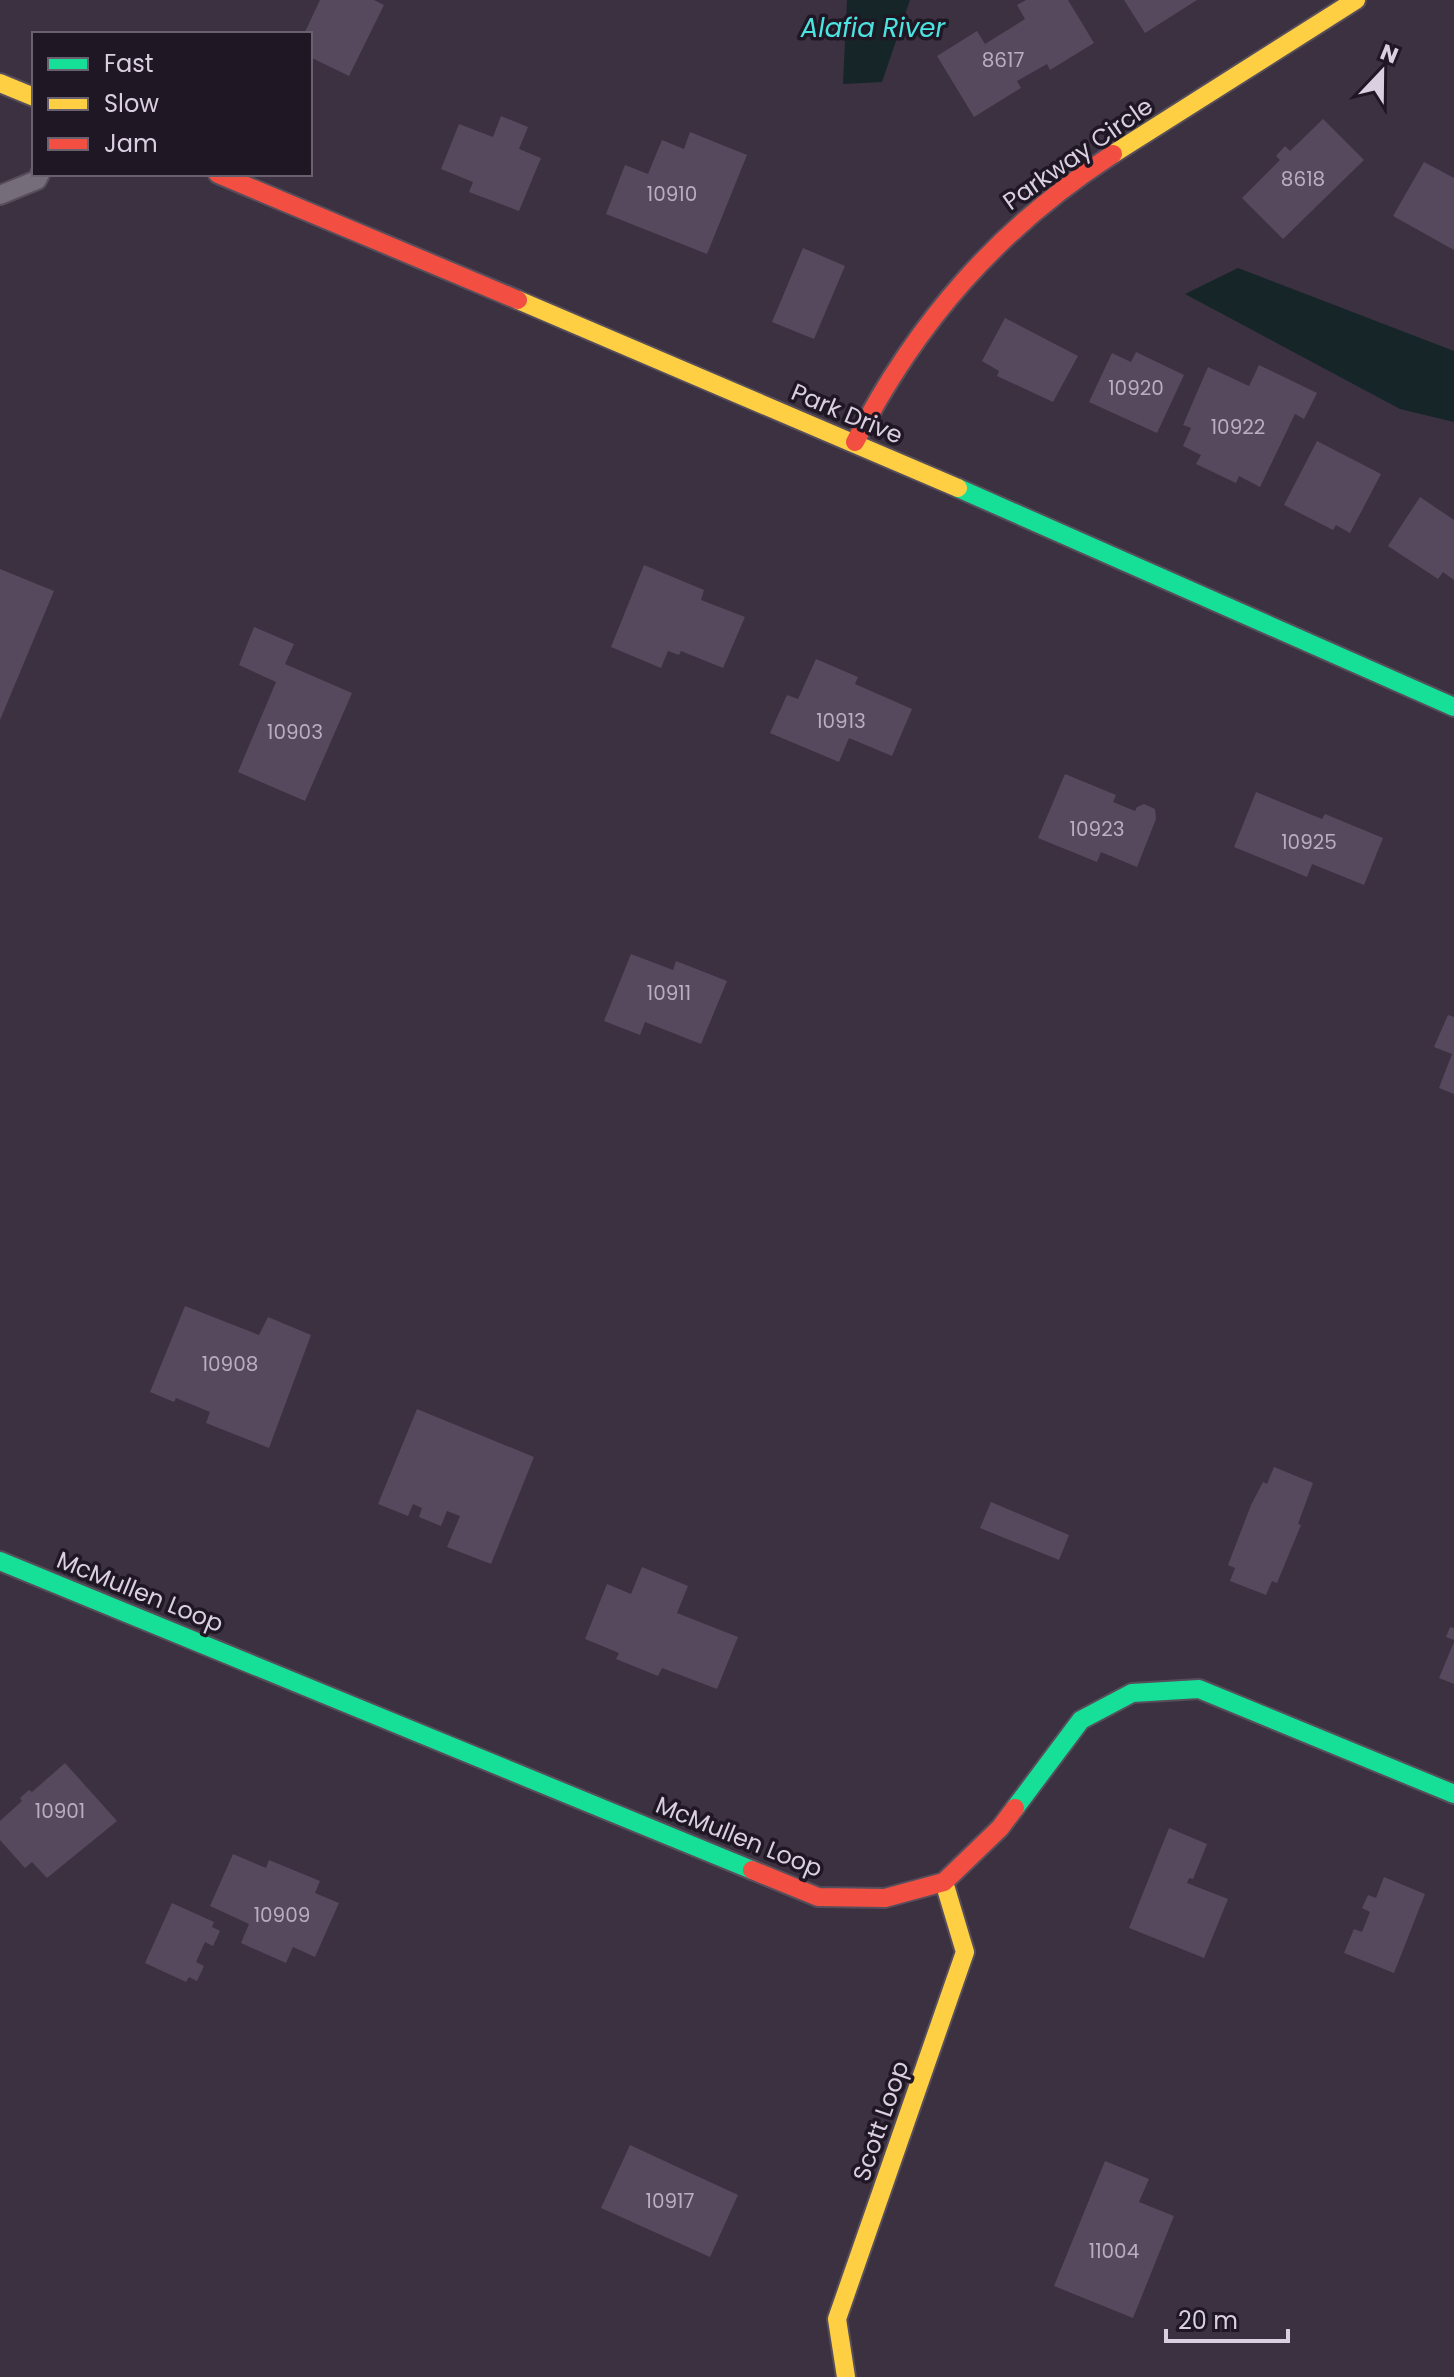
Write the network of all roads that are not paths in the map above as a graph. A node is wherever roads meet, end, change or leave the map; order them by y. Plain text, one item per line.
1 (1356, 0) edge
2 (0, 83) edge
3 (32, 96) edge
4 (39, 176) edge
5 (223, 176) edge
6 (0, 195) edge
7 (855, 442) junction
8 (1454, 707) edge
9 (0, 1561) edge
10 (1454, 1794) edge
11 (944, 1882) junction
12 (846, 2377) edge

1 - 7 street, Parkway Circle
2 - 3 street
4 - 6 lane
5 - 7 street, Park Drive
7 - 8 street, Park Drive
9 - 11 street, McMullen Loop
10 - 11 street, McMullen Loop
11 - 12 street, Scott Loop

